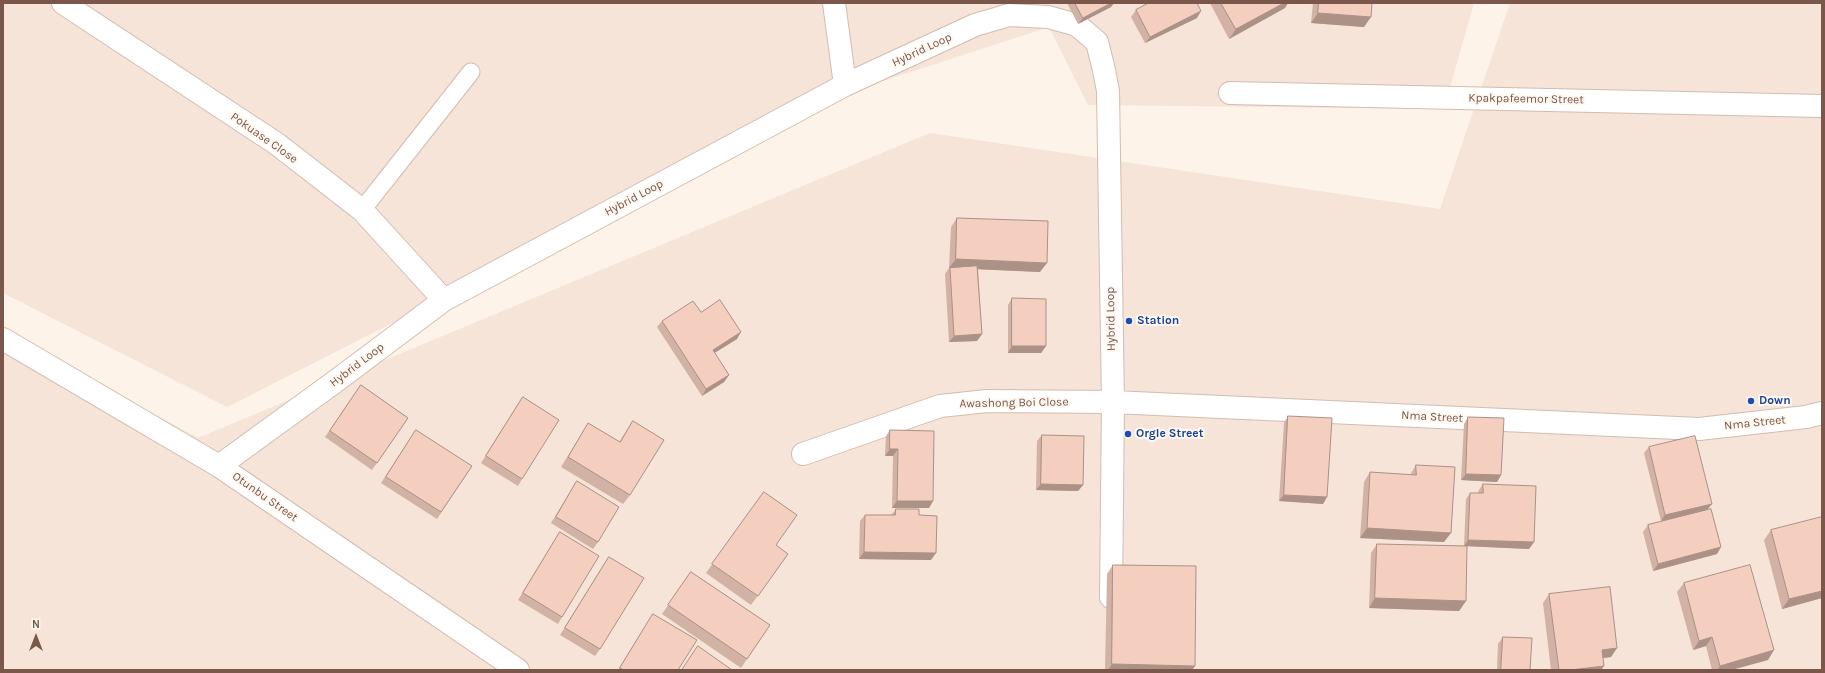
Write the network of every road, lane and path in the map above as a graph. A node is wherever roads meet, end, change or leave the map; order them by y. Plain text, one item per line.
1 (62, 3) edge
2 (834, 3) edge
3 (471, 72) dead end
4 (845, 85) junction
5 (1230, 93) dead end
6 (1822, 106) edge
7 (362, 210) junction
8 (444, 300) junction
9 (3, 339) edge
10 (1113, 402) junction
11 (1822, 413) edge
12 (803, 454) dead end
13 (219, 466) junction
14 (1111, 615) edge
15 (518, 670) edge

1 - 7 street, Pokuase Close
2 - 4 street
3 - 7 lane
4 - 8 street, Hybrid Loop
4 - 10 street, Hybrid Loop
5 - 6 street, Kpakpafeemor Street
7 - 8 street, Pokuase Close
8 - 13 street, Hybrid Loop
9 - 13 street, Otunbu Street
10 - 11 street, Nma Street
10 - 12 street, Awashong Boi Close
10 - 14 street, Hybrid Loop
13 - 15 street, Otunbu Street

